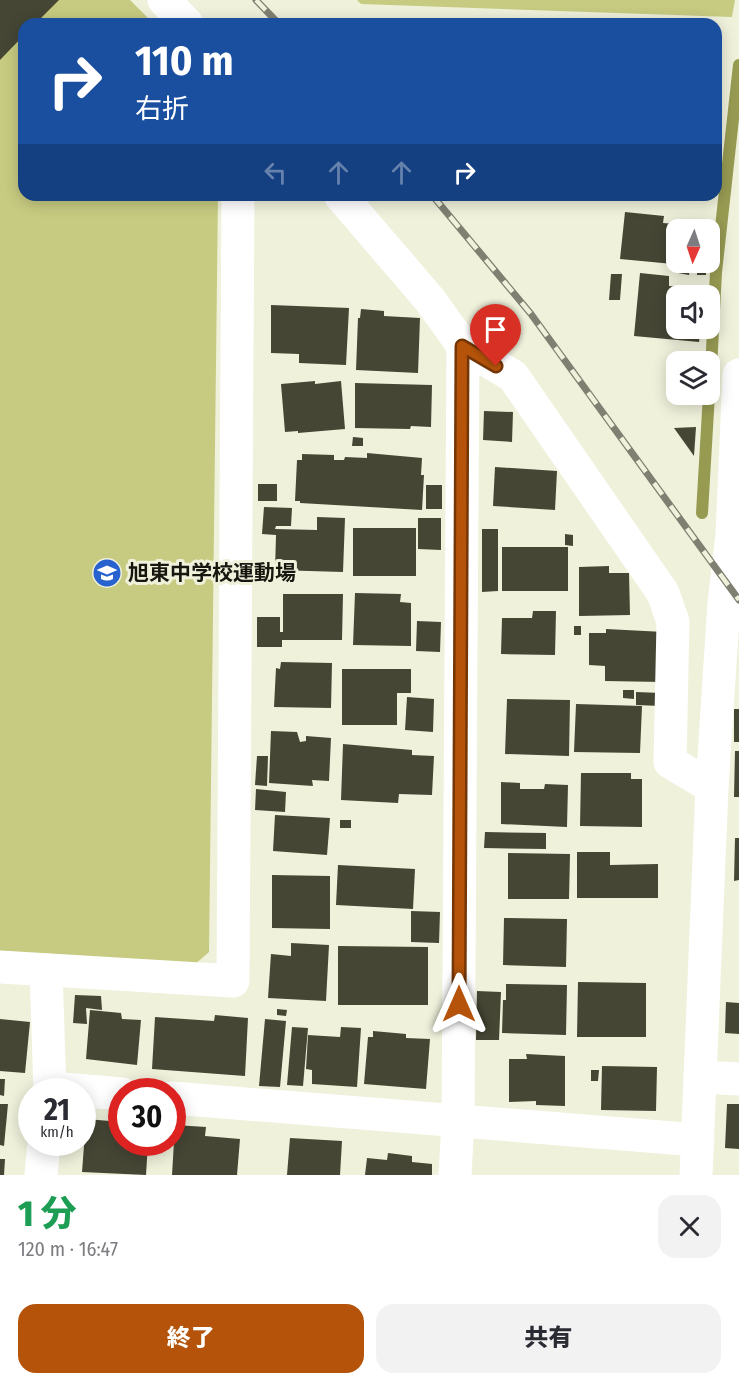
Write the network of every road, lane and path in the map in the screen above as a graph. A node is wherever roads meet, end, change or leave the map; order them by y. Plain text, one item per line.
1 (164, 0) edge
2 (181, 18) edge
3 (238, 201) edge
4 (345, 201) edge
5 (462, 346) junction
6 (739, 375) edge
7 (712, 787) junction
8 (0, 967) edge
9 (46, 970) junction
10 (700, 1077) junction
11 (50, 1078) edge
12 (739, 1079) edge
13 (186, 1099) edge
14 (458, 1122) junction
15 (698, 1140) junction
16 (43, 1156) edge
17 (41, 1175) edge
18 (455, 1175) edge
19 (696, 1175) edge

1 - 2 street
3 - 9 street
4 - 5 street
5 - 7 street
5 - 14 street
6 - 7 street
7 - 10 street
8 - 9 street
9 - 11 street
10 - 12 street
10 - 15 street
13 - 14 street
14 - 15 street
14 - 18 street
15 - 19 street
16 - 17 street

